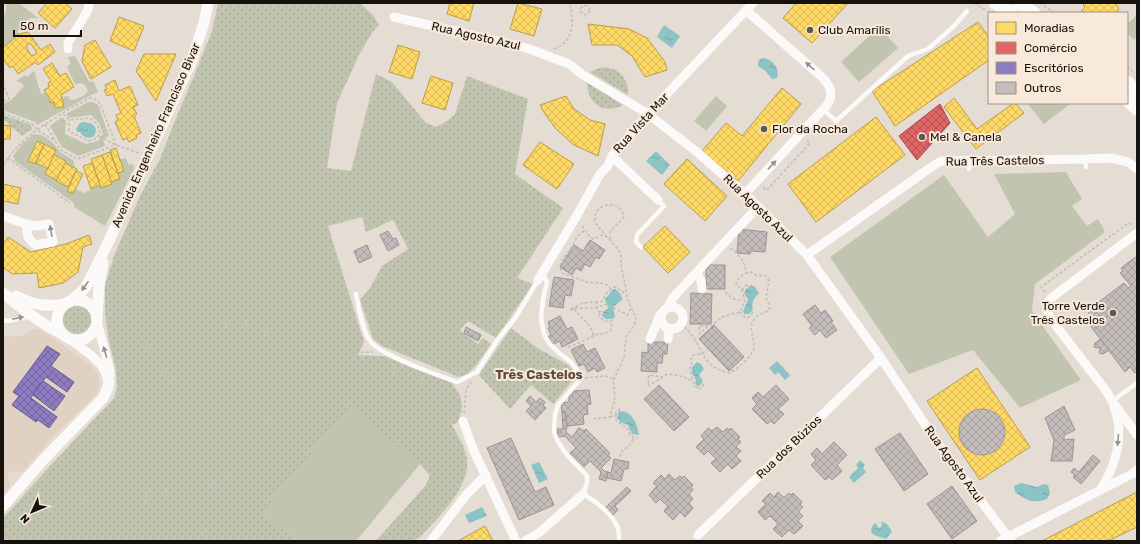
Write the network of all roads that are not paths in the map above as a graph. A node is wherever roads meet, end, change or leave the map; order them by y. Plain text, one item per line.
1 (89, 3) edge
2 (208, 3) edge
3 (754, 3) edge
4 (995, 3) edge
5 (1018, 3) edge
6 (747, 11) junction
7 (967, 11) dead end
8 (1008, 12) edge
9 (1032, 12) edge
10 (394, 17) dead end
11 (68, 49) dead end
12 (1128, 83) edge
13 (1137, 92) edge
14 (1128, 101) edge
15 (823, 109) junction
16 (1137, 109) edge
17 (648, 114) junction
18 (612, 156) junction
19 (1137, 169) edge
20 (746, 194) junction
21 (658, 200) joint
22 (753, 212) dead end
23 (3, 216) edge
24 (26, 224) dead end
25 (1137, 234) edge
26 (108, 243) junction
27 (640, 247) dead end
28 (807, 255) junction
29 (696, 273) junction
30 (540, 276) junction
31 (3, 289) edge
32 (702, 289) dead end
33 (3, 293) edge
34 (356, 294) dead end
35 (68, 303) junction
36 (668, 307) junction
37 (661, 314) junction
38 (33, 316) junction
39 (3, 320) edge
40 (96, 320) junction
41 (669, 329) junction
42 (66, 336) junction
43 (650, 339) dead end
44 (668, 339) dead end
45 (880, 358) junction
46 (109, 382) junction
47 (1137, 383) edge
48 (1112, 402) junction
49 (463, 421) road end
50 (1137, 435) edge
51 (1137, 470) edge
52 (486, 475) junction
53 (1101, 489) junction
54 (583, 494) junction
55 (3, 506) edge
56 (698, 535) dead end
57 (1006, 540) edge
58 (431, 541) edge
59 (516, 541) edge
60 (525, 541) edge
61 (620, 541) edge

1 - 11 street
2 - 26 street, Avenida Engenheiro Francisco Bivar
3 - 6 street, Rua Vista Mar
4 - 8 main road
5 - 9 main road
15 -> 6 street
6 - 17 street, Rua Vista Mar
7 - 15 lane
10 - 17 street, Rua Agosto Azul
12 - 13 main road
14 - 16 main road
20 -> 15 street
17 - 18 street, Rua Vista Mar
17 - 20 street, Rua Agosto Azul
18 - 21 street
18 - 30 street, Rua Vista Mar
19 - 28 street, Rua Três Castelos
20 - 28 street, Rua Agosto Azul
21 - 27 lane
22 - 29 street
23 - 24 street
25 - 48 street
26 -> 35 street
26 - 40 street
28 - 45 street, Rua Agosto Azul
29 - 32 street
29 - 36 street
30 - 34 lane
30 - 54 lane
31 - 35 street
33 - 38 street
35 - 40 street
35 - 42 street
36 - 37 street
36 - 41 street
37 - 41 street
37 - 43 street
39 -> 38 lane
38 - 42 street
40 - 42 street
46 -> 40 street
41 - 44 street
42 - 46 street
45 - 56 street, Rua dos Búzios
45 - 57 street, Rua Agosto Azul
46 - 55 street
47 - 48 lane
48 - 50 street
48 -> 53 street
49 - 52 street
51 - 53 street
52 - 58 street
52 - 59 street
53 - 57 street
54 - 60 street
54 - 61 lane

